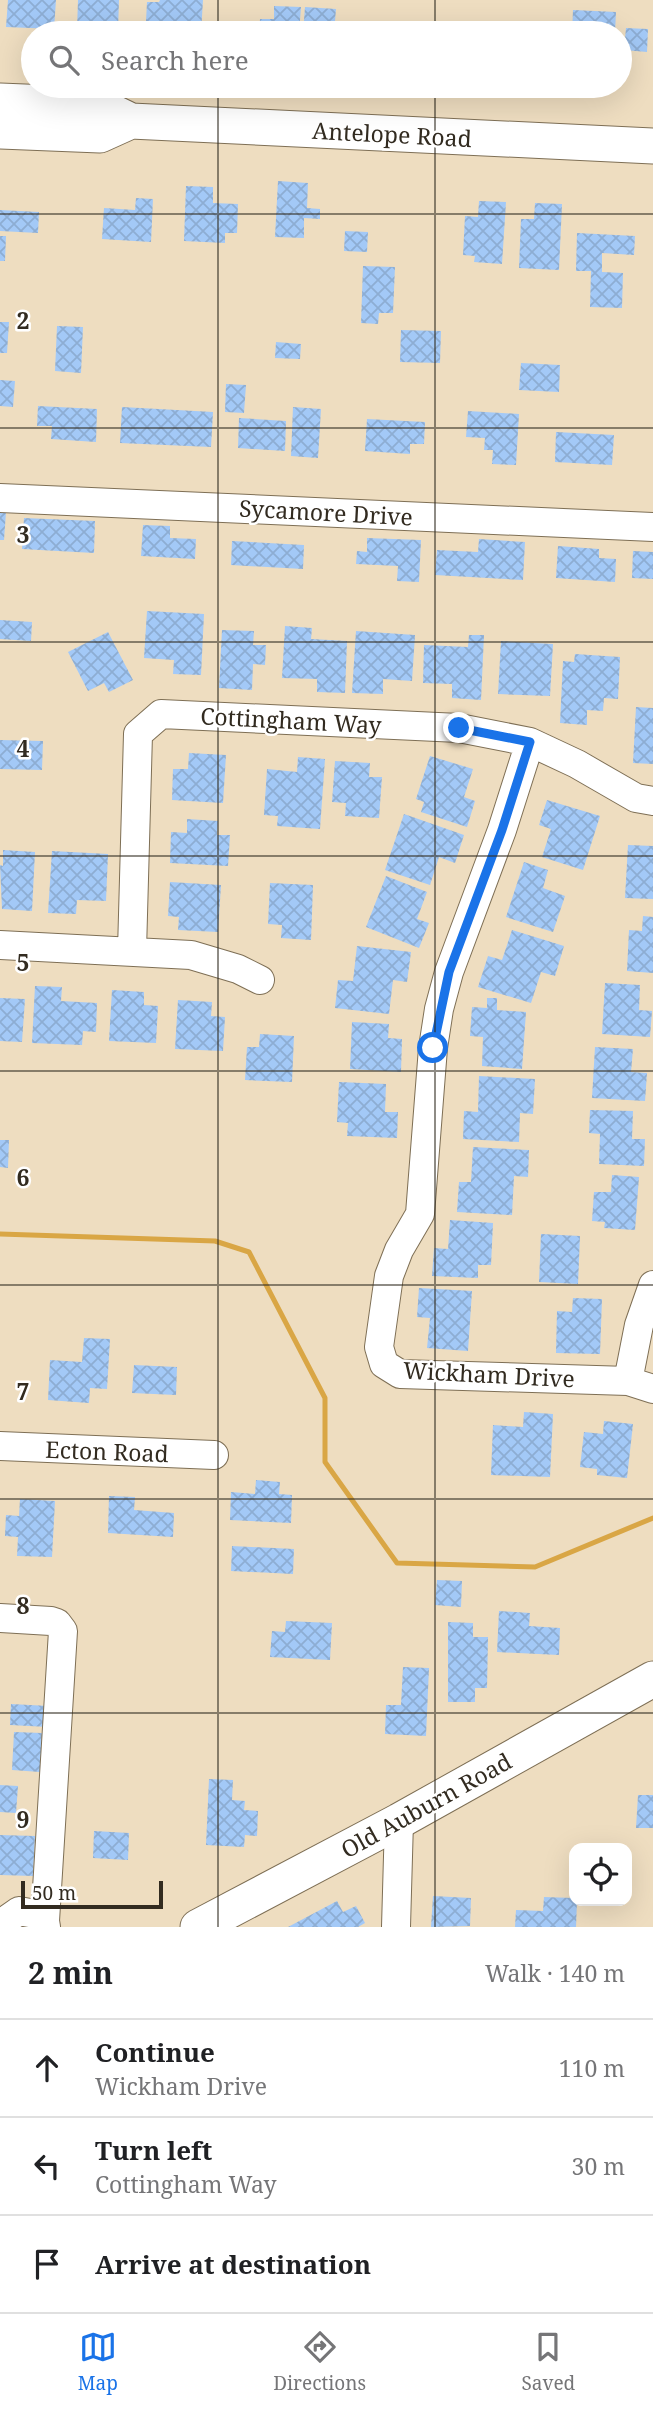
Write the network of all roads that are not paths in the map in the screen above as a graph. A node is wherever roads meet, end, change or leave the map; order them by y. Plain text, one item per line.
1 (0, 101) edge
2 (131, 121) junction
3 (0, 131) edge
4 (653, 146) edge
5 (0, 498) edge
6 (653, 527) edge
7 (530, 742) junction
8 (653, 801) edge
9 (0, 945) edge
10 (132, 951) junction
11 (260, 979) dead end
12 (653, 1285) edge
13 (640, 1385) edge
14 (0, 1446) edge
15 (214, 1455) dead end
16 (0, 1618) edge
17 (653, 1679) edge
18 (399, 1821) junction
19 (45, 1924) edge
20 (2, 1927) edge
21 (198, 1927) edge
22 (396, 1927) edge

1 - 2 main road, Antelope Road
2 - 3 main road, Antelope Road
2 - 4 main road, Antelope Road
5 - 6 street, Sycamore Drive
7 - 8 street, Cottingham Way
7 - 10 street, Cottingham Way
7 - 13 street, Wickham Drive
9 - 10 street
10 - 11 street
12 - 13 street
14 - 15 street, Ecton Road
16 - 19 street
17 - 18 main road, Old Auburn Road
18 - 21 main road, Old Auburn Road
18 - 22 street
19 - 20 street

